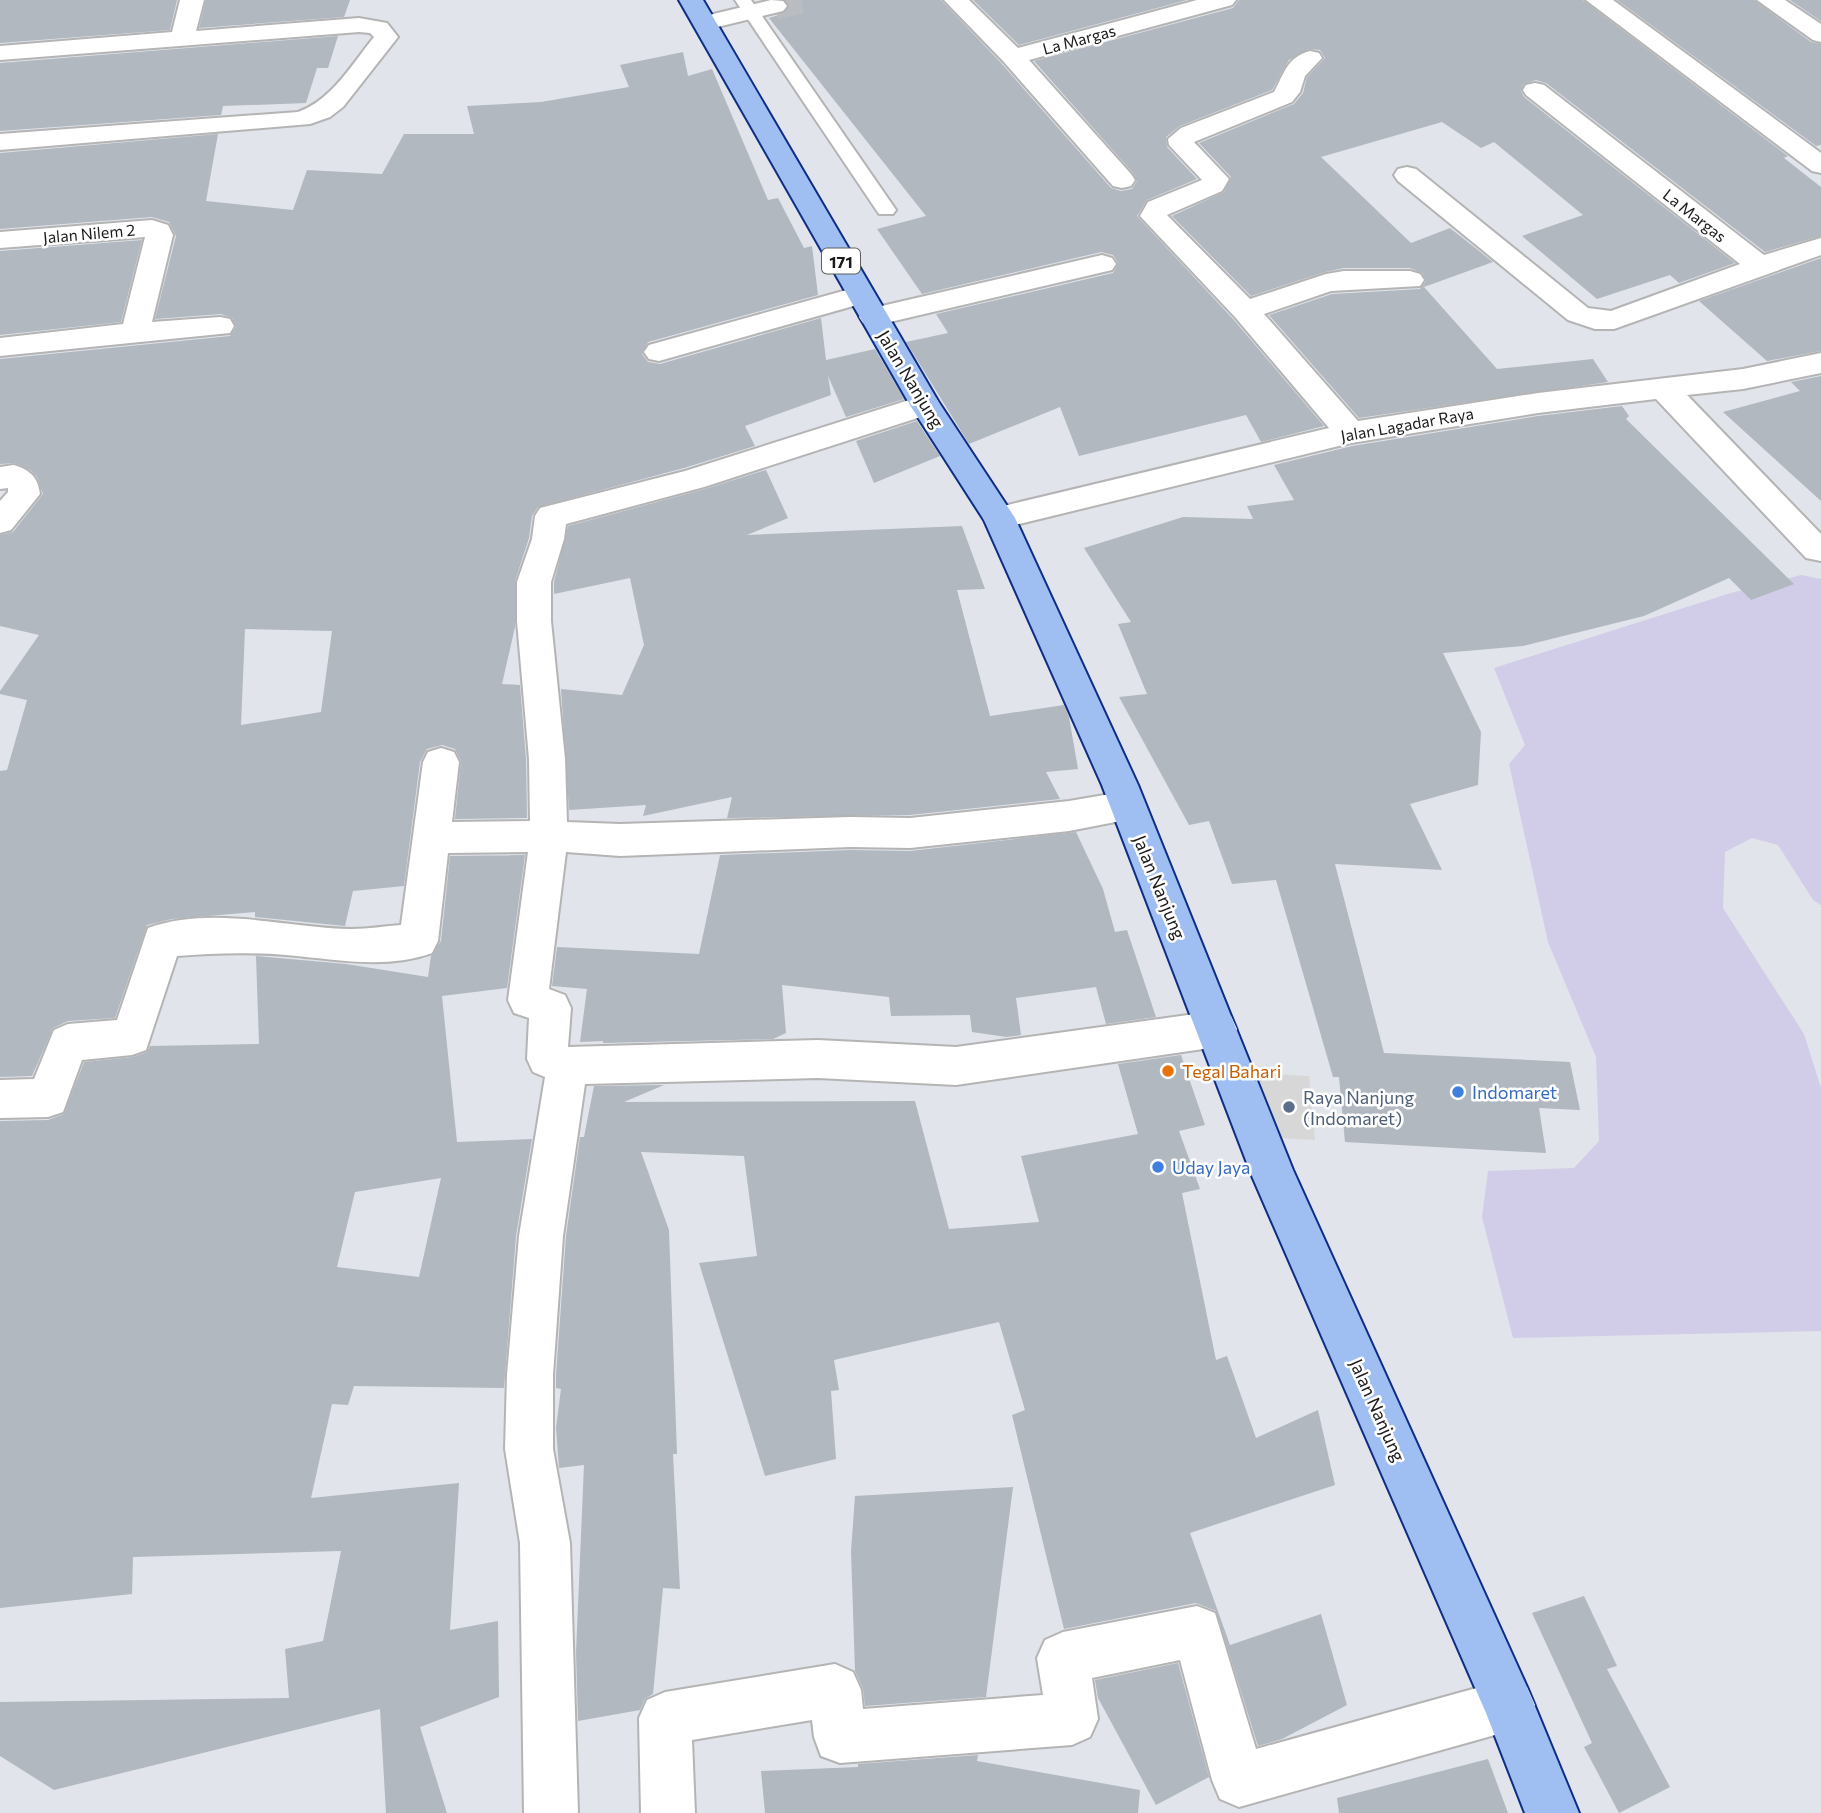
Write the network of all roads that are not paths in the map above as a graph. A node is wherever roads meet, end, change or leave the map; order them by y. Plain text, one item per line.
1 (192, 0) edge
2 (956, 0) edge
3 (1224, 0) edge
4 (1598, 0) edge
5 (1769, 0) edge
6 (742, 4) edge
7 (775, 6) dead end
8 (697, 11) edge
9 (1821, 35) edge
10 (183, 37) junction
11 (0, 53) edge
12 (1013, 57) junction
13 (1310, 58) dead end
14 (1535, 90) dead end
15 (0, 142) edge
16 (1821, 164) edge
17 (1407, 175) dead end
18 (1122, 180) dead end
19 (886, 210) dead end
20 (0, 240) edge
21 (1821, 246) edge
22 (1102, 264) dead end
23 (1760, 266) junction
24 (1410, 280) dead end
25 (867, 306) junction
26 (1245, 311) junction
27 (220, 326) dead end
28 (135, 331) junction
29 (0, 347) edge
30 (659, 352) dead end
31 (1821, 363) edge
32 (1663, 388) junction
33 (925, 405) junction
34 (1351, 433) junction
35 (0, 478) edge
36 (999, 518) junction
37 (0, 522) edge
38 (1817, 550) dead end
39 (441, 762) dead end
40 (1128, 806) junction
41 (549, 836) junction
42 (431, 838) junction
43 (1217, 1028) junction
44 (567, 1066) junction
45 (0, 1099) edge
46 (1509, 1705) junction
47 (551, 1813) edge
48 (668, 1813) edge
49 (1552, 1813) edge

1 - 10 street
2 - 12 street
3 - 12 street, La Margas
4 - 16 street
5 - 9 street
6 - 7 street
6 - 8 street
6 - 19 lane
8 - 25 main road, Jalan Nanjung / 171
10 - 11 street
10 - 15 street
12 - 18 street
13 - 26 street
14 - 23 street, La Margas
17 - 23 street
20 - 28 street, Jalan Nilem 2
21 - 23 street
22 - 25 street
24 - 26 street
25 - 30 street
25 - 33 main road, Jalan Nanjung / 171
26 - 34 street
27 - 28 street
28 - 29 street
31 - 32 street, Jalan Lagadar Raya
32 - 34 street, Jalan Lagadar Raya
32 - 38 street
33 - 36 main road, Jalan Nanjung / 171
33 - 41 street
34 - 36 street, Jalan Lagadar Raya
35 - 37 street
36 - 40 main road, Jalan Nanjung / 171
39 - 42 street
40 - 41 street
40 - 43 main road, Jalan Nanjung / 171
41 - 42 street
41 - 44 street
42 - 45 street
43 - 44 street
43 - 46 main road, Jalan Nanjung / 171
44 - 47 street
46 - 48 street
46 - 49 main road, Jalan Nanjung / 171

